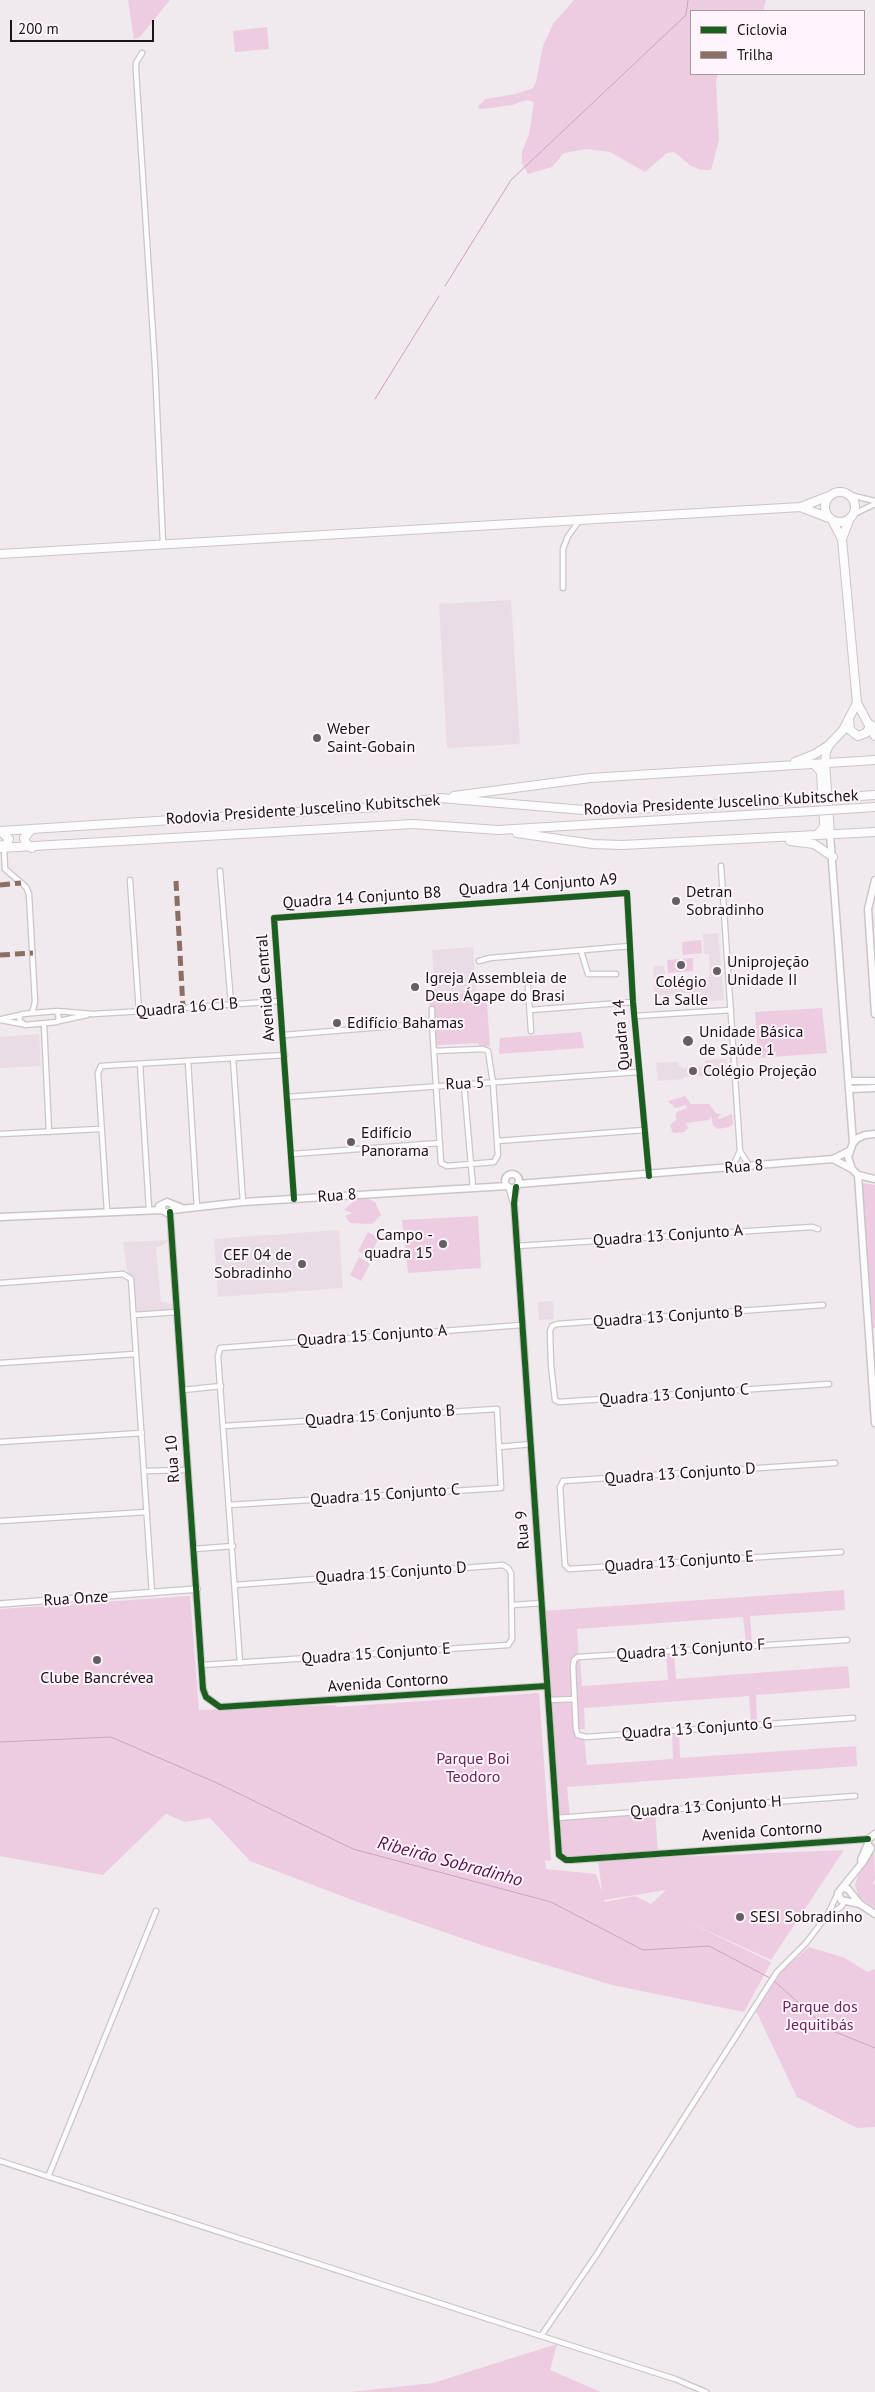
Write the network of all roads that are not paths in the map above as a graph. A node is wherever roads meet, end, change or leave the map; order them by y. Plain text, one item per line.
1 (142, 53) dead end
2 (850, 495) junction
3 (829, 496) junction
4 (875, 503) edge
5 (801, 507) junction
6 (854, 514) junction
7 (581, 518) junction
8 (830, 519) junction
9 (849, 520) junction
10 (842, 539) junction
11 (163, 544) junction
12 (0, 554) edge
13 (563, 588) dead end
14 (858, 703) junction
15 (849, 720) junction
16 (874, 726) edge
17 (875, 736) edge
18 (829, 745) junction
19 (875, 760) edge
20 (834, 763) junction
21 (814, 764) junction
22 (824, 764) junction
23 (785, 766) junction
24 (825, 773) junction
25 (875, 795) edge
26 (440, 798) junction
27 (875, 807) edge
28 (32, 829) junction
29 (498, 830) junction
30 (0, 831) edge
31 (875, 832) edge
32 (830, 834) junction
33 (817, 835) junction
34 (738, 840) junction
35 (1, 848) edge
36 (32, 848) junction
37 (833, 857) junction
38 (722, 866) dead end
39 (220, 871) dead end
40 (130, 880) dead end
41 (875, 880) edge
42 (627, 893) joint
43 (451, 906) joint
44 (274, 918) joint
45 (630, 946) junction
46 (581, 951) junction
47 (479, 961) dead end
48 (616, 974) dead end
49 (528, 986) dead end
50 (280, 1001) junction
51 (35, 1002) junction
52 (634, 1002) junction
53 (231, 1004) junction
54 (432, 1009) dead end
55 (530, 1010) junction
56 (731, 1010) junction
57 (57, 1011) junction
58 (139, 1011) junction
59 (42, 1012) junction
60 (32, 1013) junction
61 (93, 1014) junction
62 (875, 1014) edge
63 (20, 1015) junction
64 (635, 1016) junction
65 (0, 1020) edge
66 (59, 1021) junction
67 (432, 1023) junction
68 (22, 1024) junction
69 (44, 1024) junction
70 (531, 1031) dead end
71 (284, 1035) junction
72 (434, 1051) junction
73 (285, 1055) junction
74 (233, 1058) junction
75 (188, 1061) junction
76 (140, 1064) junction
77 (639, 1072) junction
78 (875, 1080) edge
79 (493, 1083) junction
80 (464, 1084) junction
81 (436, 1085) junction
82 (850, 1085) junction
83 (875, 1088) edge
84 (287, 1097) junction
85 (100, 1129) junction
86 (644, 1130) junction
87 (49, 1132) junction
88 (0, 1134) edge
89 (875, 1134) edge
90 (497, 1141) junction
91 (440, 1143) junction
92 (853, 1143) junction
93 (849, 1151) junction
94 (292, 1154) junction
95 (740, 1154) junction
96 (834, 1159) junction
97 (471, 1164) junction
98 (750, 1167) junction
99 (732, 1169) junction
100 (852, 1169) junction
101 (858, 1175) junction
102 (649, 1176) junction
103 (875, 1179) edge
104 (518, 1183) junction
105 (507, 1184) junction
106 (473, 1188) junction
107 (294, 1199) junction
108 (244, 1202) junction
109 (514, 1203) junction
110 (197, 1208) junction
111 (150, 1209) junction
112 (167, 1209) junction
113 (107, 1211) junction
114 (0, 1218) edge
115 (818, 1229) dead end
116 (517, 1246) junction
117 (0, 1283) edge
118 (823, 1305) dead end
119 (177, 1312) junction
120 (134, 1315) junction
121 (522, 1325) junction
122 (871, 1330) edge
123 (872, 1339) edge
124 (135, 1354) junction
125 (0, 1363) edge
126 (550, 1364) joint
127 (829, 1384) dead end
128 (221, 1386) junction
129 (182, 1390) junction
130 (875, 1423) edge
131 (224, 1426) junction
132 (142, 1433) junction
133 (0, 1442) edge
134 (530, 1444) junction
135 (499, 1447) junction
136 (835, 1463) dead end
137 (188, 1470) junction
138 (144, 1471) junction
139 (230, 1505) junction
140 (147, 1512) junction
141 (562, 1520) joint
142 (0, 1521) edge
143 (233, 1546) junction
144 (194, 1549) junction
145 (841, 1552) dead end
146 (235, 1585) junction
147 (196, 1589) junction
148 (152, 1593) junction
149 (542, 1603) junction
150 (0, 1604) edge
151 (513, 1605) junction
152 (847, 1640) dead end
153 (240, 1663) junction
154 (202, 1665) junction
155 (547, 1686) junction
156 (574, 1698) junction
157 (548, 1700) junction
158 (230, 1707) joint
159 (853, 1718) dead end
160 (855, 1796) dead end
161 (556, 1818) junction
162 (871, 1842) edge
163 (559, 1855) joint
164 (851, 1878) junction
165 (842, 1888) junction
166 (850, 1891) junction
167 (837, 1896) junction
168 (845, 1901) junction
169 (860, 1904) junction
170 (156, 1911) dead end
171 (828, 1914) junction
172 (875, 1914) edge
173 (0, 2161) edge
174 (48, 2178) junction
175 (541, 2336) junction
176 (706, 2392) edge

1 - 11 street
2 - 3 main road
2 - 4 street
2 - 6 main road
3 - 5 main road
3 - 8 main road
4 - 6 street
5 - 7 main road
5 - 8 main road
6 - 9 main road
7 - 11 main road
7 - 13 street
8 - 9 main road
8 - 10 main road
9 - 10 main road
10 - 14 main road
11 - 12 main road
14 - 15 main road
14 - 16 main road
15 - 16 main road
15 - 18 main road
16 - 17 main road
18 - 22 main road
18 - 23 main road
19 - 20 main road
20 - 22 main road
20 - 24 main road
21 - 22 main road
21 - 23 main road
21 - 33 main road
22 - 24 main road
23 - 26 main road
24 - 32 main road
25 - 26 main road, Rodovia Presidente Juscelino Kubitschek, bridge
26 - 28 main road, Rodovia Presidente Juscelino Kubitschek
27 - 29 main road, Rodovia Presidente Juscelino Kubitschek, bridge
28 - 30 main road, Rodovia Presidente Juscelino Kubitschek
28 - 36 main road
29 - 34 main road
29 - 36 main road, Rodovia Presidente Juscelino Kubitschek
30 - 35 main road
31 - 32 main road
32 - 33 main road
32 - 37 main road
33 - 34 main road
34 - 37 main road
35 - 36 main road, Rodovia Presidente Juscelino Kubitschek
35 - 51 street
37 - 82 main road
38 - 56 street
39 - 53 street
40 - 58 street
41 - 62 main road
42 - 43 street, Quadra 14 Conjunto A9
42 - 45 street, Quadra 14
43 - 44 street, Quadra 14 Conjunto B8
44 - 50 street, Avenida Central
45 - 46 street
45 - 52 street, Quadra 14
46 - 47 street
46 - 48 street
49 - 55 street
50 - 53 street, Quadra 16 CJ B
50 - 71 street, Avenida Central
51 - 59 street
51 - 60 street
52 - 55 street
52 - 64 street, Quadra 14
53 - 58 street, Quadra 16 CJ B
54 - 67 street
55 - 70 street
56 - 64 street, Quadra 14
56 - 95 street
57 - 59 street, Quadra 16 CJ B
57 - 61 street, Quadra 16 CJ B
57 - 66 street
58 - 61 street, Quadra 16 CJ B
59 - 60 street, Quadra 16 CJ B
60 - 63 street, Quadra 16 CJ B
61 - 66 street, Quadra 16 CJ B
63 - 65 street, Quadra 16 CJ B
63 - 68 street
64 - 77 street, Quadra 14
65 - 68 street, Quadra 16 CJ B
66 - 69 street, Quadra 16 CJ B
67 - 71 street
67 - 72 street
68 - 69 street, Quadra 16 CJ B
69 - 87 street
71 - 73 street, Avenida Central
72 - 79 street
72 - 81 street
73 - 74 street
73 - 84 street, Avenida Central
74 - 75 street
74 - 108 street
75 - 76 street
75 - 110 street
76 - 85 street
76 - 111 street
77 - 79 street, Rua 5
77 - 86 street, Quadra 14
78 - 82 main road
79 - 80 street, Rua 5
79 - 90 street
80 - 81 street, Rua 5
80 - 97 street
81 - 84 street, Rua 5
81 - 91 street
82 - 83 main road
82 - 92 main road
84 - 94 street, Avenida Central
85 - 87 street
85 - 113 street
86 - 90 street
86 - 102 street, Quadra 14
87 - 88 street
89 - 92 main road
90 - 97 street
91 - 94 street
91 - 97 street
92 - 93 main road
93 - 96 main road, Rua 8
93 - 100 main road
94 - 107 street, Avenida Central
95 - 98 street
95 - 99 street
96 - 98 main road, Rua 8
96 - 100 main road
97 - 106 street
98 - 99 main road, Rua 8
99 - 102 main road, Rua 8
100 - 101 main road
101 - 103 main road
101 - 122 main road
102 - 104 main road, Rua 8
104 - 105 main road
104 - 105 main road
104 - 109 street
105 - 106 main road, Rua 8
105 - 109 street
106 - 107 main road, Rua 8
107 - 108 main road, Rua 8
108 - 110 main road, Rua 8
109 - 116 street, Rua 9
110 - 112 main road, Rua 8
111 - 112 main road, Rua 8
111 - 113 main road, Rua 8
112 - 119 street, Rua 10
113 - 114 main road, Rua 8
115 - 116 street, Quadra 13 Conjunto A
116 - 121 street, Rua 9
117 - 120 street
118 - 126 street, Quadra 13 Conjunto B
119 - 120 street
119 - 129 street, Rua 10
120 - 124 street
121 - 128 street, Quadra 15 Conjunto A
121 - 134 street, Rua 9
122 - 123 main road
123 - 130 main road
124 - 125 street
124 - 132 street
126 - 127 street, Quadra 13 Conjunto C
128 - 129 street
128 - 131 street
129 - 137 street, Rua 10
131 - 135 street, Quadra 15 Conjunto B
131 - 139 street
132 - 133 street
132 - 138 street
134 - 135 street
134 - 149 street, Rua 9
135 - 139 street, Quadra 15 Conjunto C
136 - 141 street, Quadra 13 Conjunto D
137 - 138 street
137 - 144 street, Rua 10
138 - 140 street
139 - 143 street
140 - 142 street
140 - 148 street
141 - 145 street, Quadra 13 Conjunto E
143 - 144 street
143 - 146 street
144 - 147 street, Rua 10
146 - 151 street, Quadra 15 Conjunto D
146 - 153 street
147 - 148 street, Rua Onze
147 - 154 street, Rua 10
148 - 150 street, Rua Onze
149 - 151 street
149 - 155 street, Rua 9
151 - 153 street, Quadra 15 Conjunto E
152 - 156 street, Quadra 13 Conjunto F
153 - 154 street, Quadra 15 Conjunto E
154 - 158 street, Rua 10
155 - 157 street, Rua 9
155 - 158 street, Avenida Contorno
156 - 157 street
156 - 159 street, Quadra 13 Conjunto G
157 - 161 street, Rua 9
160 - 161 street, Quadra 13 Conjunto H
161 - 163 street, Rua 9
162 - 163 street, Avenida Contorno
162 - 164 main road, Avenida Contorno
164 - 165 main road, Avenida Contorno
164 - 166 main road
165 - 166 main road
165 - 167 main road
166 - 168 main road
166 - 169 main road
167 - 168 main road
167 - 171 street
168 - 169 main road
168 - 171 street
169 - 172 main road
170 - 174 street
171 - 175 street
173 - 174 street
174 - 175 street
175 - 176 street

